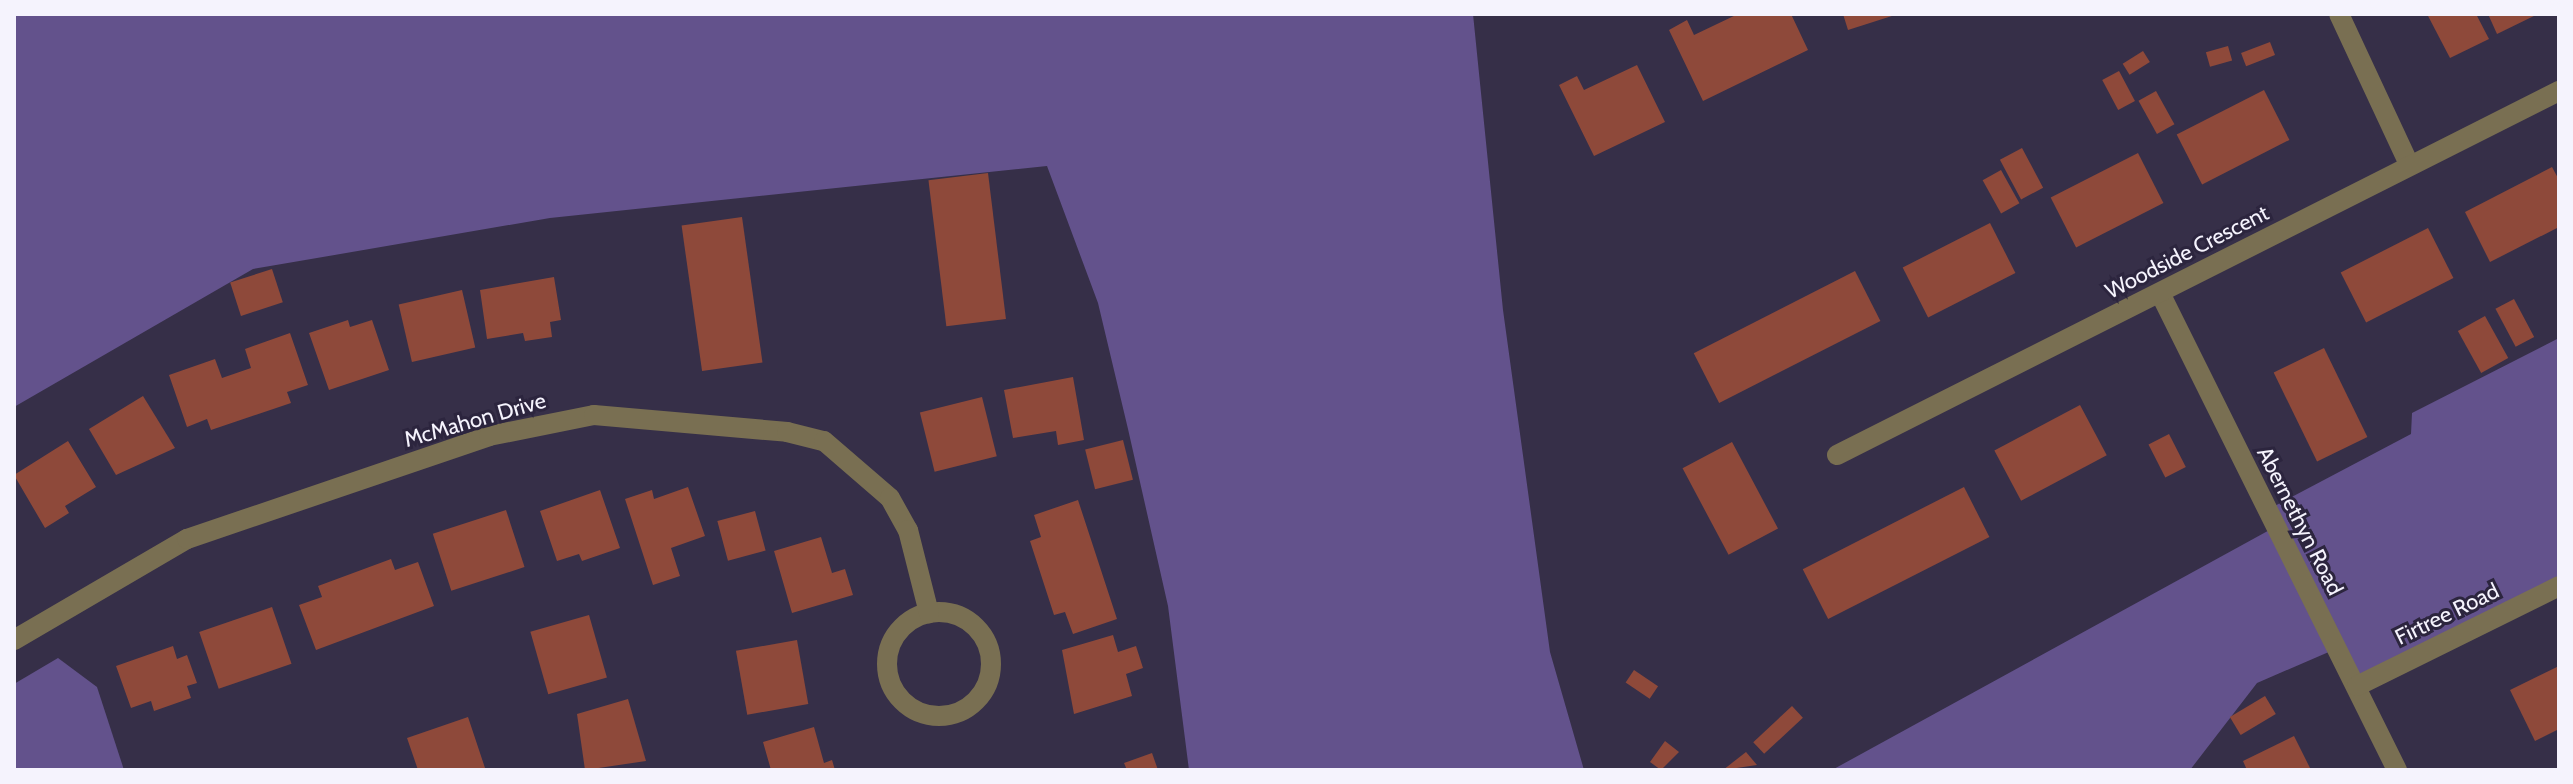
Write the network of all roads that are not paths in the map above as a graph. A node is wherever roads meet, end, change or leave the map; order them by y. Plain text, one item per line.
1 (2339, 14) edge
2 (2559, 91) edge
3 (2409, 164) junction
4 (2160, 293) junction
5 (1837, 455) dead end
6 (2559, 586) edge
7 (929, 613) junction
8 (14, 640) edge
9 (2357, 686) junction
10 (2397, 770) edge

1 - 3 street
2 - 3 street, Woodside Crescent
3 - 4 street, Woodside Crescent
4 - 5 street, Woodside Crescent
4 - 9 street, Abernethyn Road
6 - 9 street, Firtree Road
7 - 7 street
7 - 8 street, McMahon Drive
9 - 10 street, Abernethyn Road

